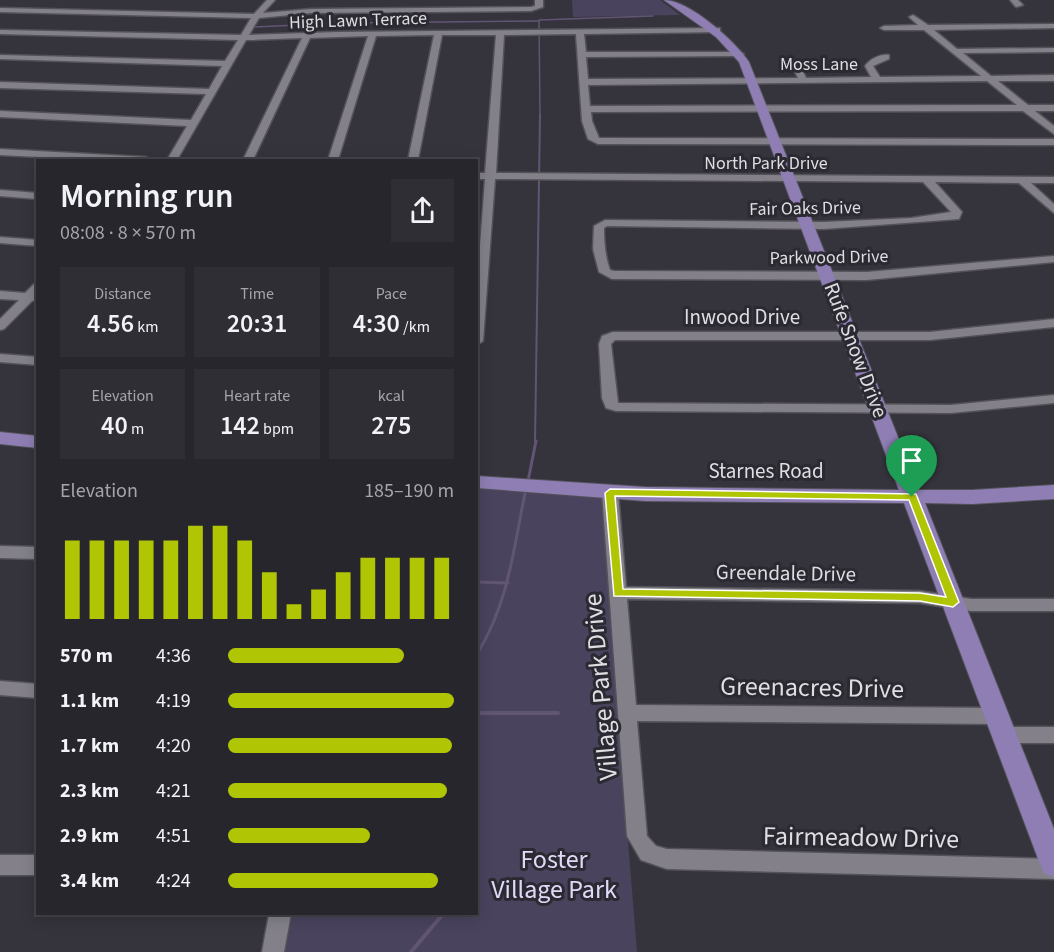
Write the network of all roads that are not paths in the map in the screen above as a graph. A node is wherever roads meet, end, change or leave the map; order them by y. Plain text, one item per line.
1 (66, 0) edge
2 (271, 0) edge
3 (338, 0) edge
4 (404, 0) edge
5 (669, 0) edge
6 (130, 4) dead end
7 (538, 4) edge
8 (0, 10) edge
9 (56, 10) junction
10 (122, 11) junction
11 (401, 11) junction
12 (333, 12) junction
13 (256, 16) junction
14 (913, 17) dead end
15 (1054, 26) edge
16 (884, 28) dead end
17 (927, 28) junction
18 (717, 30) junction
19 (0, 32) edge
20 (580, 32) junction
21 (438, 33) junction
22 (500, 33) junction
23 (373, 34) junction
24 (307, 36) junction
25 (243, 38) junction
26 (1054, 50) edge
27 (956, 51) junction
28 (740, 54) junction
29 (581, 55) junction
30 (0, 57) edge
31 (886, 57) dead end
32 (795, 63) dead end
33 (227, 64) junction
34 (1054, 78) edge
35 (990, 79) junction
36 (752, 80) junction
37 (802, 80) junction
38 (877, 80) junction
39 (583, 82) junction
40 (0, 85) edge
41 (211, 92) junction
42 (1026, 108) junction
43 (1054, 108) edge
44 (586, 109) junction
45 (763, 109) junction
46 (0, 114) edge
47 (193, 123) junction
48 (1054, 131) edge
49 (776, 141) junction
50 (1054, 142) edge
51 (0, 152) edge
52 (129, 159) edge
53 (173, 159) edge
54 (248, 159) edge
55 (333, 159) edge
56 (413, 159) edge
57 (478, 177) edge
58 (490, 177) junction
59 (790, 179) junction
60 (927, 180) junction
61 (1022, 180) junction
62 (1054, 180) edge
63 (0, 194) edge
64 (36, 196) edge
65 (1054, 210) edge
66 (807, 225) junction
67 (482, 227) edge
68 (0, 240) edge
69 (36, 243) edge
70 (1054, 259) edge
71 (605, 272) joint
72 (480, 273) edge
73 (827, 277) junction
74 (0, 295) edge
75 (33, 297) edge
76 (478, 314) edge
77 (1054, 323) edge
78 (0, 326) edge
79 (851, 337) junction
80 (0, 358) edge
81 (36, 361) edge
82 (1054, 399) edge
83 (879, 409) junction
84 (0, 438) edge
85 (36, 442) edge
86 (478, 482) edge
87 (1054, 492) edge
88 (610, 493) junction
89 (912, 497) junction
90 (0, 552) edge
91 (36, 553) edge
92 (618, 593) junction
93 (953, 602) junction
94 (1054, 605) edge
95 (0, 688) edge
96 (36, 691) edge
97 (628, 713) junction
98 (1000, 725) junction
99 (1054, 735) edge
100 (668, 859) joint
101 (0, 864) edge
102 (1054, 864) edge
103 (36, 865) edge
104 (1054, 869) edge
105 (280, 915) edge
106 (273, 952) edge

1 - 9 street
2 - 13 street
3 - 12 street
4 - 11 street
5 - 18 main road, Rufe Snow Drive
6 - 10 street
7 - 11 street
8 - 9 street
9 - 10 street
10 - 13 street
11 - 12 street
12 - 13 street
13 - 25 street
14 - 17 street
15 - 17 street
16 - 17 street
17 - 27 street
18 - 20 street, High Lawn Terrace
18 - 28 main road, Rufe Snow Drive
19 - 25 street, High Lawn Terrace
20 - 22 street, High Lawn Terrace
20 - 29 street
21 - 22 street, High Lawn Terrace
21 - 23 street, High Lawn Terrace
21 - 56 street
22 - 58 street
23 - 24 street, High Lawn Terrace
23 - 55 street
24 - 25 street, High Lawn Terrace
24 - 54 street
25 - 33 street
26 - 27 street
27 - 35 street
28 - 29 street
28 - 36 main road, Rufe Snow Drive
29 - 39 street
30 - 33 street
31 - 38 street
32 - 37 street
33 - 41 street
34 - 35 street, Moss Lane
35 - 38 street, Moss Lane
35 - 42 street
36 - 37 street, Moss Lane
36 - 39 street, Moss Lane
36 - 45 main road, Rufe Snow Drive
37 - 38 street, Moss Lane
39 - 44 street
40 - 41 street
41 - 47 street
42 - 43 street
42 - 45 street
42 - 48 street
44 - 45 street
44 - 49 street
45 - 49 main road, Rufe Snow Drive
46 - 47 street
47 - 53 street
49 - 50 street
49 - 59 main road, Rufe Snow Drive
51 - 52 street
57 - 58 street, North Park Drive
58 - 59 street, North Park Drive
58 - 67 street
59 - 60 street, North Park Drive
59 - 66 main road, Rufe Snow Drive
60 - 61 street, North Park Drive
60 - 66 street, Fair Oaks Drive
61 - 62 street, North Park Drive
61 - 65 street
63 - 64 street
66 - 71 street, Fair Oaks Drive
66 - 73 main road, Rufe Snow Drive
67 - 72 street
68 - 69 street
70 - 73 street, Parkwood Drive
71 - 73 street, Parkwood Drive
72 - 76 street
73 - 79 main road, Rufe Snow Drive
74 - 75 street
75 - 78 street
77 - 79 street, Inwood Drive
79 - 83 main road, Rufe Snow Drive
79 - 83 street, Inwood Drive
80 - 81 street
82 - 83 street
83 - 89 main road, Rufe Snow Drive
84 - 85 main road
86 - 88 main road, Starnes Road
87 - 89 main road, Starnes Road
88 - 89 main road, Starnes Road
88 - 92 street, Village Park Drive
89 - 93 main road, Rufe Snow Drive
90 - 91 street
92 - 93 street, Greendale Drive
92 - 97 street, Village Park Drive
93 - 94 street, Greendale Drive
93 - 98 main road, Rufe Snow Drive
95 - 96 street
97 - 98 street, Greenacres Drive
97 - 100 street, Village Park Drive
98 - 99 street, Greenacres Drive
98 - 102 main road, Rufe Snow Drive
100 - 104 street, Fairmeadow Drive
101 - 103 street
105 - 106 street

